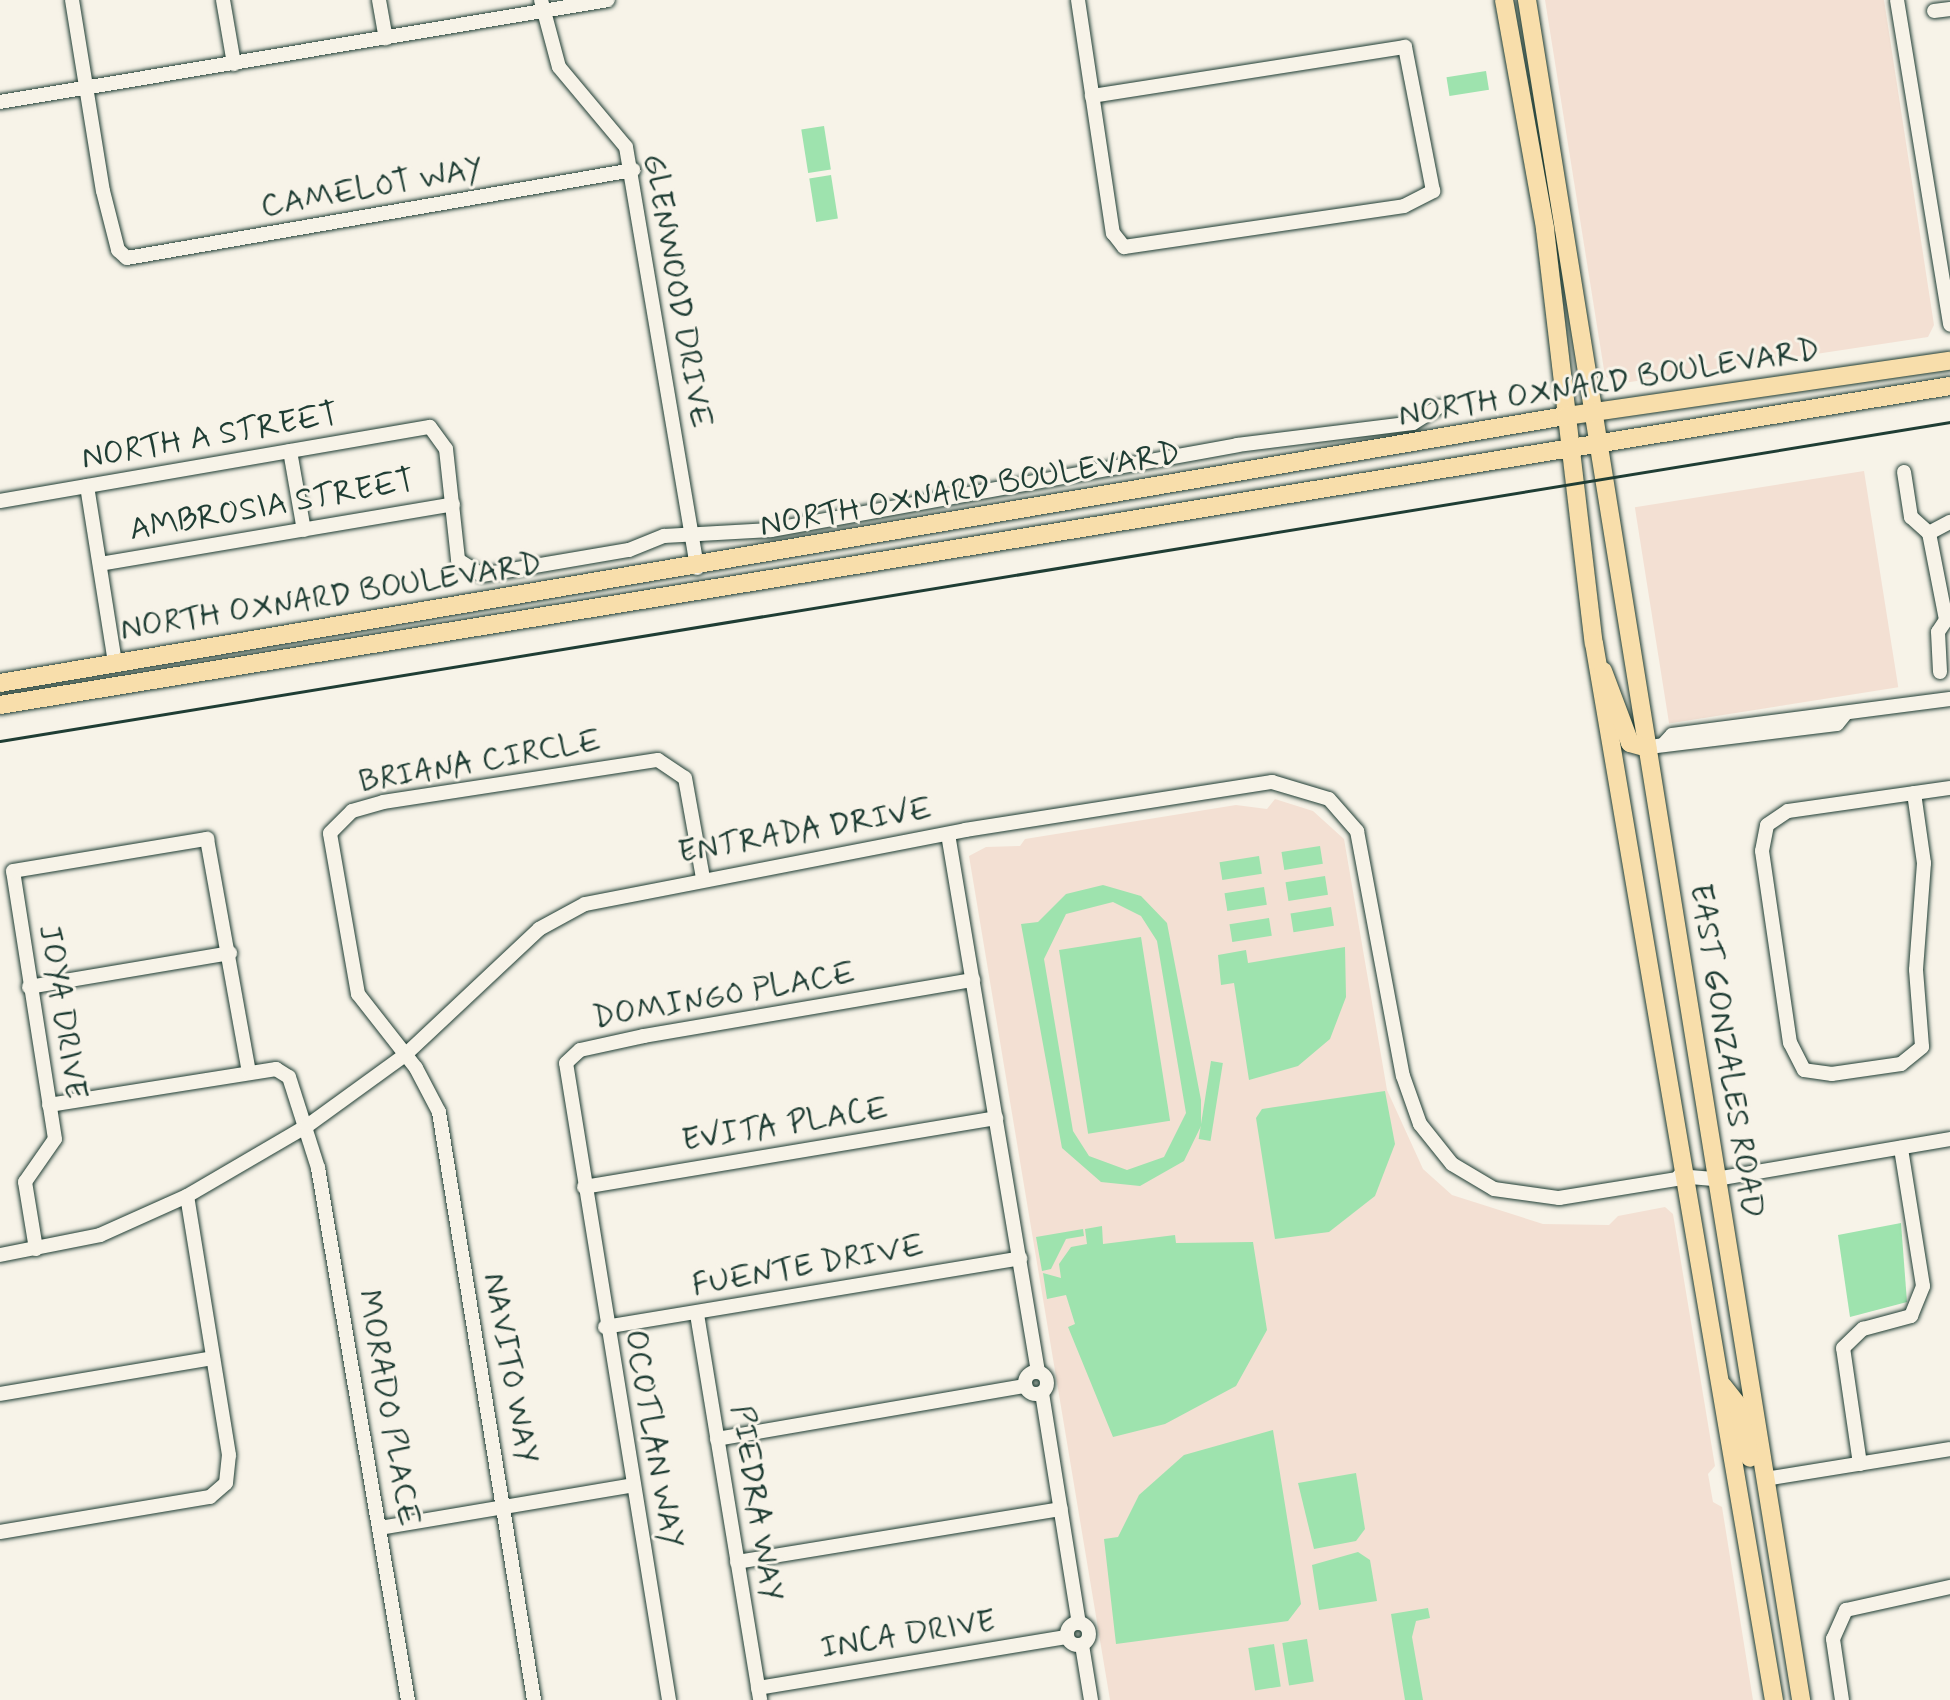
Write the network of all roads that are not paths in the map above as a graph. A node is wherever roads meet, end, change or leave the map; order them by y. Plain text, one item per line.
1 (72, 0) edge
2 (223, 0) edge
3 (379, 0) edge
4 (608, 0) edge
5 (1078, 0) edge
6 (1504, 0) edge
7 (1527, 0) edge
8 (1897, 0) edge
9 (542, 5) edge
10 (1950, 9) edge
11 (1934, 11) dead end
12 (386, 38) junction
13 (234, 64) junction
14 (87, 87) junction
15 (1092, 96) junction
16 (1543, 96) junction
17 (1522, 100) junction
18 (0, 102) edge
19 (633, 170) junction
20 (1948, 294) edge
21 (1950, 325) edge
22 (1950, 361) edge
23 (1950, 369) edge
24 (1950, 386) edge
25 (1913, 392) junction
26 (1439, 407) dead end
27 (1590, 412) junction
28 (1566, 416) junction
29 (1594, 442) junction
30 (1567, 447) junction
31 (290, 451) junction
32 (1255, 471) junction
33 (1904, 472) dead end
34 (87, 486) junction
35 (0, 501) edge
36 (1239, 501) junction
37 (453, 504) junction
38 (1950, 522) edge
39 (304, 530) junction
40 (1929, 533) junction
41 (691, 534) junction
42 (100, 564) junction
43 (697, 568) junction
44 (771, 576) junction
45 (665, 594) junction
46 (1948, 621) edge
47 (362, 642) junction
48 (115, 663) junction
49 (1598, 666) junction
50 (1940, 672) dead end
51 (0, 683) edge
52 (0, 695) edge
53 (1950, 699) edge
54 (0, 705) edge
55 (1845, 714) junction
56 (1787, 718) junction
57 (1718, 742) junction
58 (1655, 747) junction
59 (1950, 788) edge
60 (1914, 793) junction
61 (948, 834) junction
62 (703, 878) junction
63 (230, 953) junction
64 (973, 980) junction
65 (29, 987) junction
66 (405, 1055) junction
67 (249, 1072) junction
68 (49, 1105) junction
69 (996, 1118) junction
70 (307, 1126) junction
71 (1950, 1139) edge
72 (1901, 1148) junction
73 (1688, 1177) junction
74 (1716, 1179) junction
75 (584, 1187) junction
76 (187, 1196) junction
77 (36, 1249) junction
78 (0, 1255) edge
79 (1020, 1258) junction
80 (697, 1314) junction
81 (605, 1327) junction
82 (213, 1358) junction
83 (1038, 1372) junction
84 (1721, 1385) junction
85 (1025, 1386) junction
86 (1042, 1393) junction
87 (0, 1394) edge
88 (717, 1439) junction
89 (1950, 1449) edge
90 (1860, 1464) junction
91 (1765, 1479) junction
92 (1737, 1480) junction
93 (633, 1485) junction
94 (505, 1507) junction
95 (1061, 1509) junction
96 (380, 1528) junction
97 (0, 1532) edge
98 (737, 1562) junction
99 (1950, 1587) edge
100 (1079, 1623) junction
101 (1067, 1637) junction
102 (1082, 1645) junction
103 (1792, 1646) junction
104 (759, 1694) edge
105 (408, 1700) edge
106 (534, 1700) edge
107 (669, 1700) edge
108 (1091, 1700) edge
109 (1774, 1700) edge
110 (1801, 1700) edge
111 (1842, 1700) edge

1 - 14 street
2 - 13 street
3 - 12 street
4 - 9 street
5 - 15 street
6 - 17 main road, EAST GONZALES ROAD
7 - 16 main road, EAST GONZALES ROAD
8 - 20 street
9 - 12 street
9 - 19 street, GLENWOOD DRIVE
10 - 11 street
12 - 13 street
13 - 14 street
14 - 18 street
14 - 19 street, CAMELOT WAY
15 - 15 street
16 - 17 main road
16 - 27 main road, EAST GONZALES ROAD
17 - 28 main road, EAST GONZALES ROAD
19 - 41 street, GLENWOOD DRIVE
20 - 21 street
22 - 27 main road, NORTH OXNARD BOULEVARD
23 - 25 main road
24 - 25 main road, NORTH OXNARD BOULEVARD
25 - 29 main road, NORTH OXNARD BOULEVARD
26 - 41 street
27 - 28 main road, NORTH OXNARD BOULEVARD
27 - 29 main road, EAST GONZALES ROAD
28 - 30 main road, EAST GONZALES ROAD
28 - 32 main road, NORTH OXNARD BOULEVARD
29 - 30 main road, NORTH OXNARD BOULEVARD
29 - 58 main road, EAST GONZALES ROAD
30 - 36 main road, NORTH OXNARD BOULEVARD
30 - 49 main road, EAST GONZALES ROAD
31 - 34 street, NORTH A STREET
31 - 37 street, NORTH A STREET
31 - 39 street
32 - 36 main road
32 - 43 main road, NORTH OXNARD BOULEVARD
33 - 40 street
34 - 35 street, NORTH A STREET
34 - 42 street
36 - 44 main road, NORTH OXNARD BOULEVARD
37 - 39 street, AMBROSIA STREET
37 - 41 street
38 - 40 street
39 - 42 street, AMBROSIA STREET
40 - 46 street
41 - 43 street, GLENWOOD DRIVE
42 - 48 street
43 - 44 main road
43 - 45 main road
43 - 48 main road, NORTH OXNARD BOULEVARD
44 - 45 main road, NORTH OXNARD BOULEVARD
45 - 47 main road, NORTH OXNARD BOULEVARD
46 - 50 street
47 - 48 main road
47 - 54 main road, NORTH OXNARD BOULEVARD
48 - 51 main road, NORTH OXNARD BOULEVARD
48 - 52 main road
49 - 58 main road
49 - 73 main road, EAST GONZALES ROAD
53 - 55 street
55 - 56 street
55 - 57 street
56 - 57 street
56 - 58 street
57 - 58 street
58 - 74 main road, EAST GONZALES ROAD
59 - 60 street
60 - 60 street
61 - 62 street, ENTRADA DRIVE
61 - 64 street
61 - 73 street, ENTRADA DRIVE
62 - 66 street, ENTRADA DRIVE
62 - 66 street, BRIANA CIRCLE
63 - 65 street
63 - 65 street, JOYA DRIVE
63 - 67 street
64 - 69 street
64 - 75 street, DOMINGO PLACE
65 - 68 street, JOYA DRIVE
66 - 70 street, ENTRADA DRIVE
66 - 94 street, NAVITO WAY
67 - 68 street
67 - 70 street, MORADO PLACE
68 - 77 street, JOYA DRIVE
69 - 75 street, EVITA PLACE
69 - 79 street
70 - 76 street, ENTRADA DRIVE
70 - 96 street, MORADO PLACE
71 - 72 street, ENTRADA DRIVE
72 - 74 street, ENTRADA DRIVE
72 - 90 street
73 - 74 street, ENTRADA DRIVE
73 - 84 main road, EAST GONZALES ROAD
74 - 91 main road, EAST GONZALES ROAD
75 - 81 street, OCOTLAN WAY
76 - 77 street, ENTRADA DRIVE
76 - 82 street
77 - 78 street, ENTRADA DRIVE
79 - 80 street, FUENTE DRIVE
79 - 83 street
80 - 81 street, FUENTE DRIVE
80 - 88 street, PIEDRA WAY
81 - 93 street, OCOTLAN WAY
82 - 87 street
82 - 97 street
83 - 85 street
83 - 86 street
84 - 91 main road
84 - 92 main road, EAST GONZALES ROAD
85 - 86 street
85 - 88 street
86 - 95 street
88 - 98 street, PIEDRA WAY
89 - 90 street
90 - 91 street
91 - 103 main road, EAST GONZALES ROAD
92 - 103 main road
92 - 109 main road, EAST GONZALES ROAD
93 - 94 street
93 - 107 street, OCOTLAN WAY
94 - 96 street
94 - 106 street, NAVITO WAY
95 - 98 street
95 - 100 street
96 - 105 street, MORADO PLACE
98 - 104 street, PIEDRA WAY
99 - 111 street
100 - 101 street
100 - 102 street
101 - 102 street
101 - 104 street, INCA DRIVE
102 - 108 street
103 - 110 main road, EAST GONZALES ROAD

